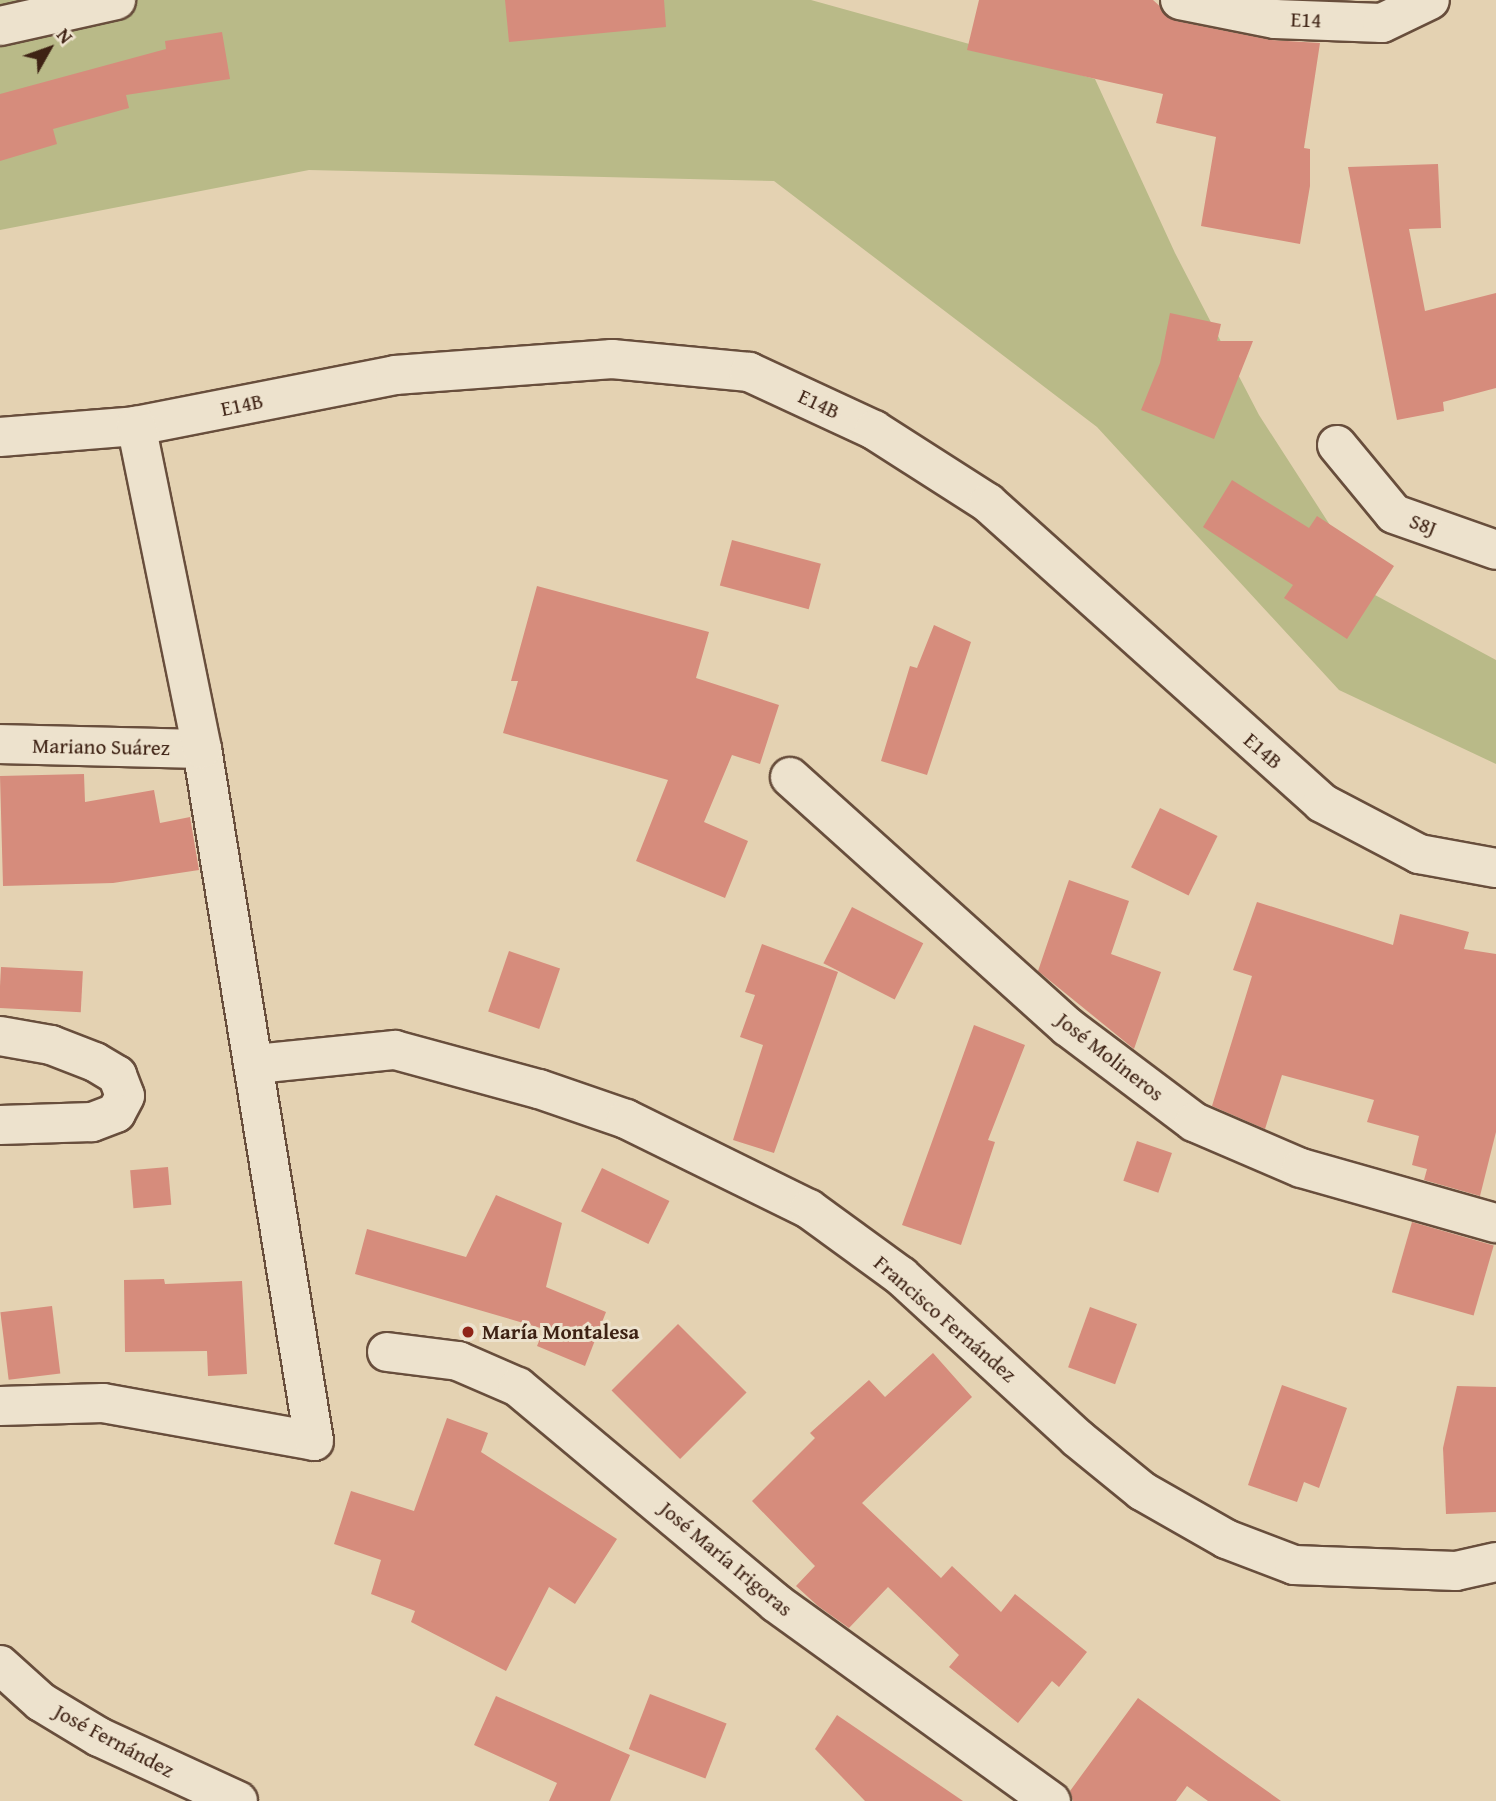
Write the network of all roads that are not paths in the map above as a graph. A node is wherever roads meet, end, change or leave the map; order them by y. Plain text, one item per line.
1 (116, 0) edge
2 (1180, 0) edge
3 (1430, 0) edge
4 (0, 26) edge
5 (136, 426) junction
6 (0, 437) edge
7 (1337, 445) dead end
8 (1496, 550) edge
9 (0, 744) edge
10 (202, 749) junction
11 (789, 777) dead end
12 (1496, 868) edge
13 (0, 1036) edge
14 (256, 1064) junction
15 (0, 1125) edge
16 (1496, 1223) edge
17 (387, 1352) dead end
18 (0, 1406) edge
19 (1496, 1562) edge
20 (0, 1665) edge
21 (238, 1801) edge
22 (1051, 1801) edge

1 - 4 street
2 - 3 street, E14
5 - 6 street, E14B
5 - 10 street
5 - 12 street, E14B
7 - 8 street, S8J
9 - 10 street, Mariano Suárez
10 - 14 street
11 - 16 street, José Molineros
13 - 15 street
14 - 18 street
14 - 19 street, Francisco Fernández
17 - 22 street, José María Irigoras
20 - 21 street, José Fernández

